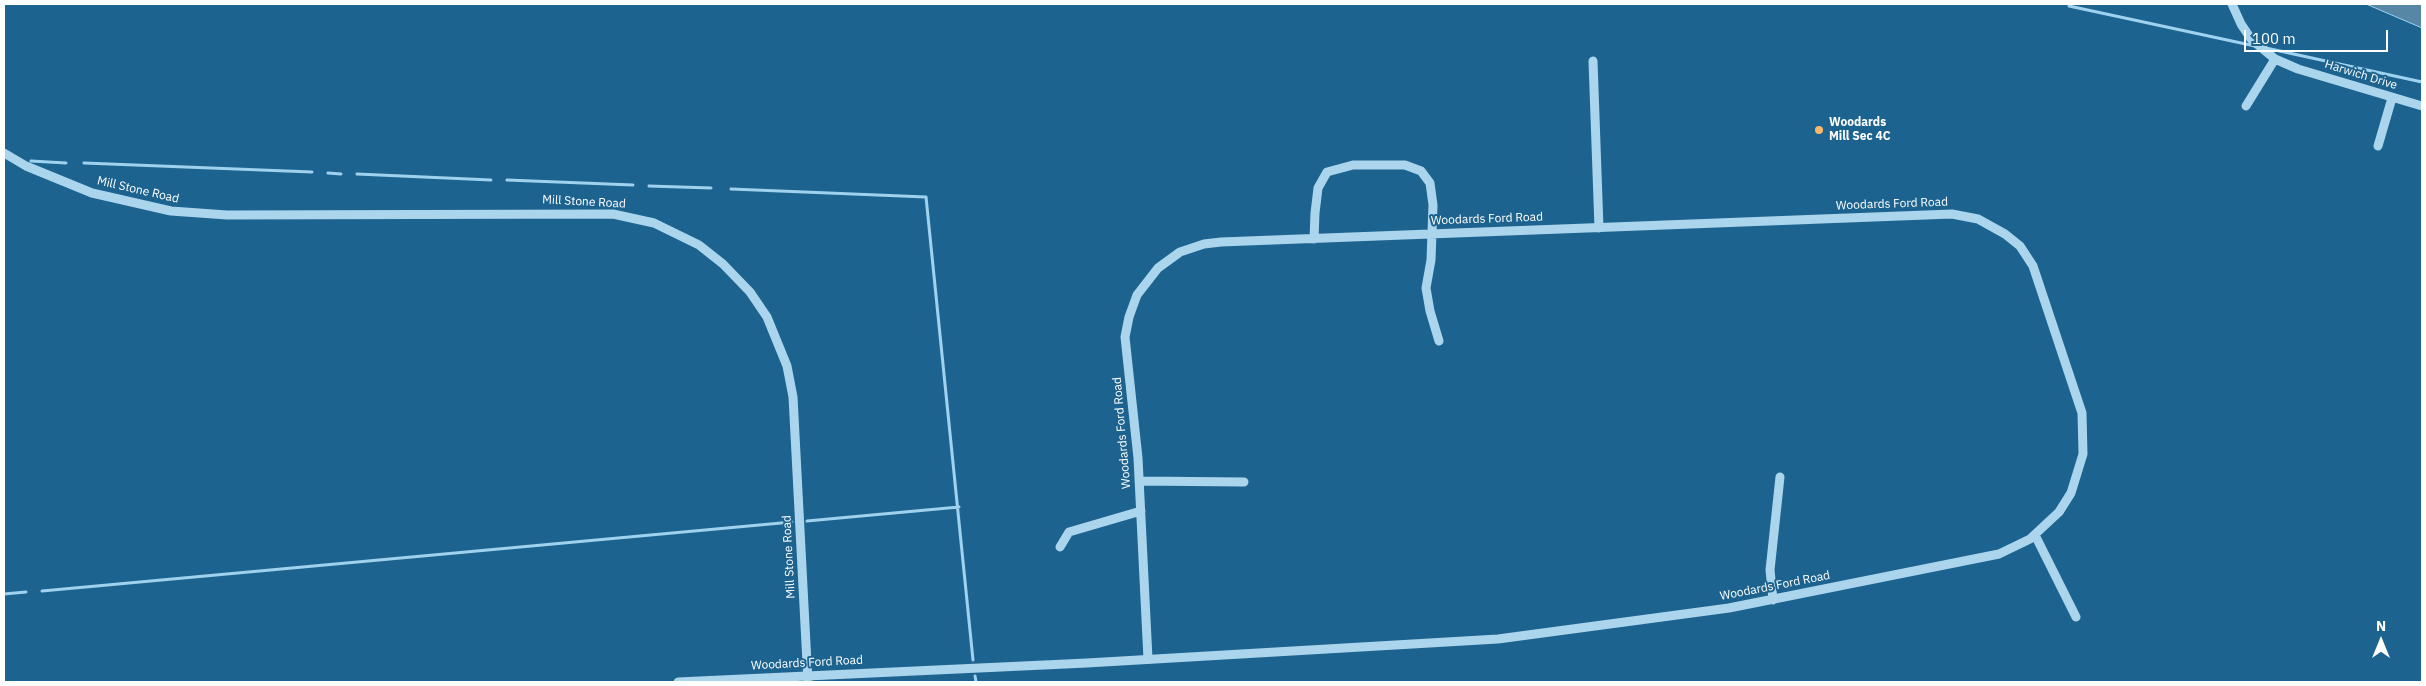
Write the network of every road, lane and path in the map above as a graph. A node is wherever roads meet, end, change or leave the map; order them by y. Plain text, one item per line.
1 (2232, 4) edge
2 (2275, 59) junction
3 (1593, 61) dead end
4 (2392, 98) junction
5 (2246, 106) dead end
6 (2422, 106) edge
7 (2378, 146) dead end
8 (4, 153) edge
9 (1598, 228) junction
10 (1433, 234) junction
11 (1314, 239) junction
12 (1440, 341) dead end
13 (1780, 477) dead end
14 (1139, 481) junction
15 (1244, 482) dead end
16 (1140, 511) junction
17 (2035, 535) junction
18 (1060, 548) dead end
19 (1773, 600) junction
20 (2076, 617) dead end
21 (1148, 659) junction
22 (808, 679) edge
23 (678, 682) edge

1 - 2 street, Harwich Drive
2 - 4 street, Harwich Drive
2 - 5 street
3 - 9 street
4 - 6 street, Harwich Drive
4 - 7 street
8 - 22 street, Mill Stone Road
9 - 10 street, Woodards Ford Road
9 - 17 street, Woodards Ford Road
10 - 11 street, Woodards Ford Road
10 - 11 street
10 - 12 street
11 - 14 street, Woodards Ford Road
13 - 19 street
14 - 15 street
14 - 16 street, Woodards Ford Road
16 - 18 street
16 - 21 street, Woodards Ford Road
17 - 19 street, Woodards Ford Road
17 - 20 street
19 - 21 street, Woodards Ford Road
21 - 22 street, Woodards Ford Road
22 - 23 street, Woodards Ford Road

